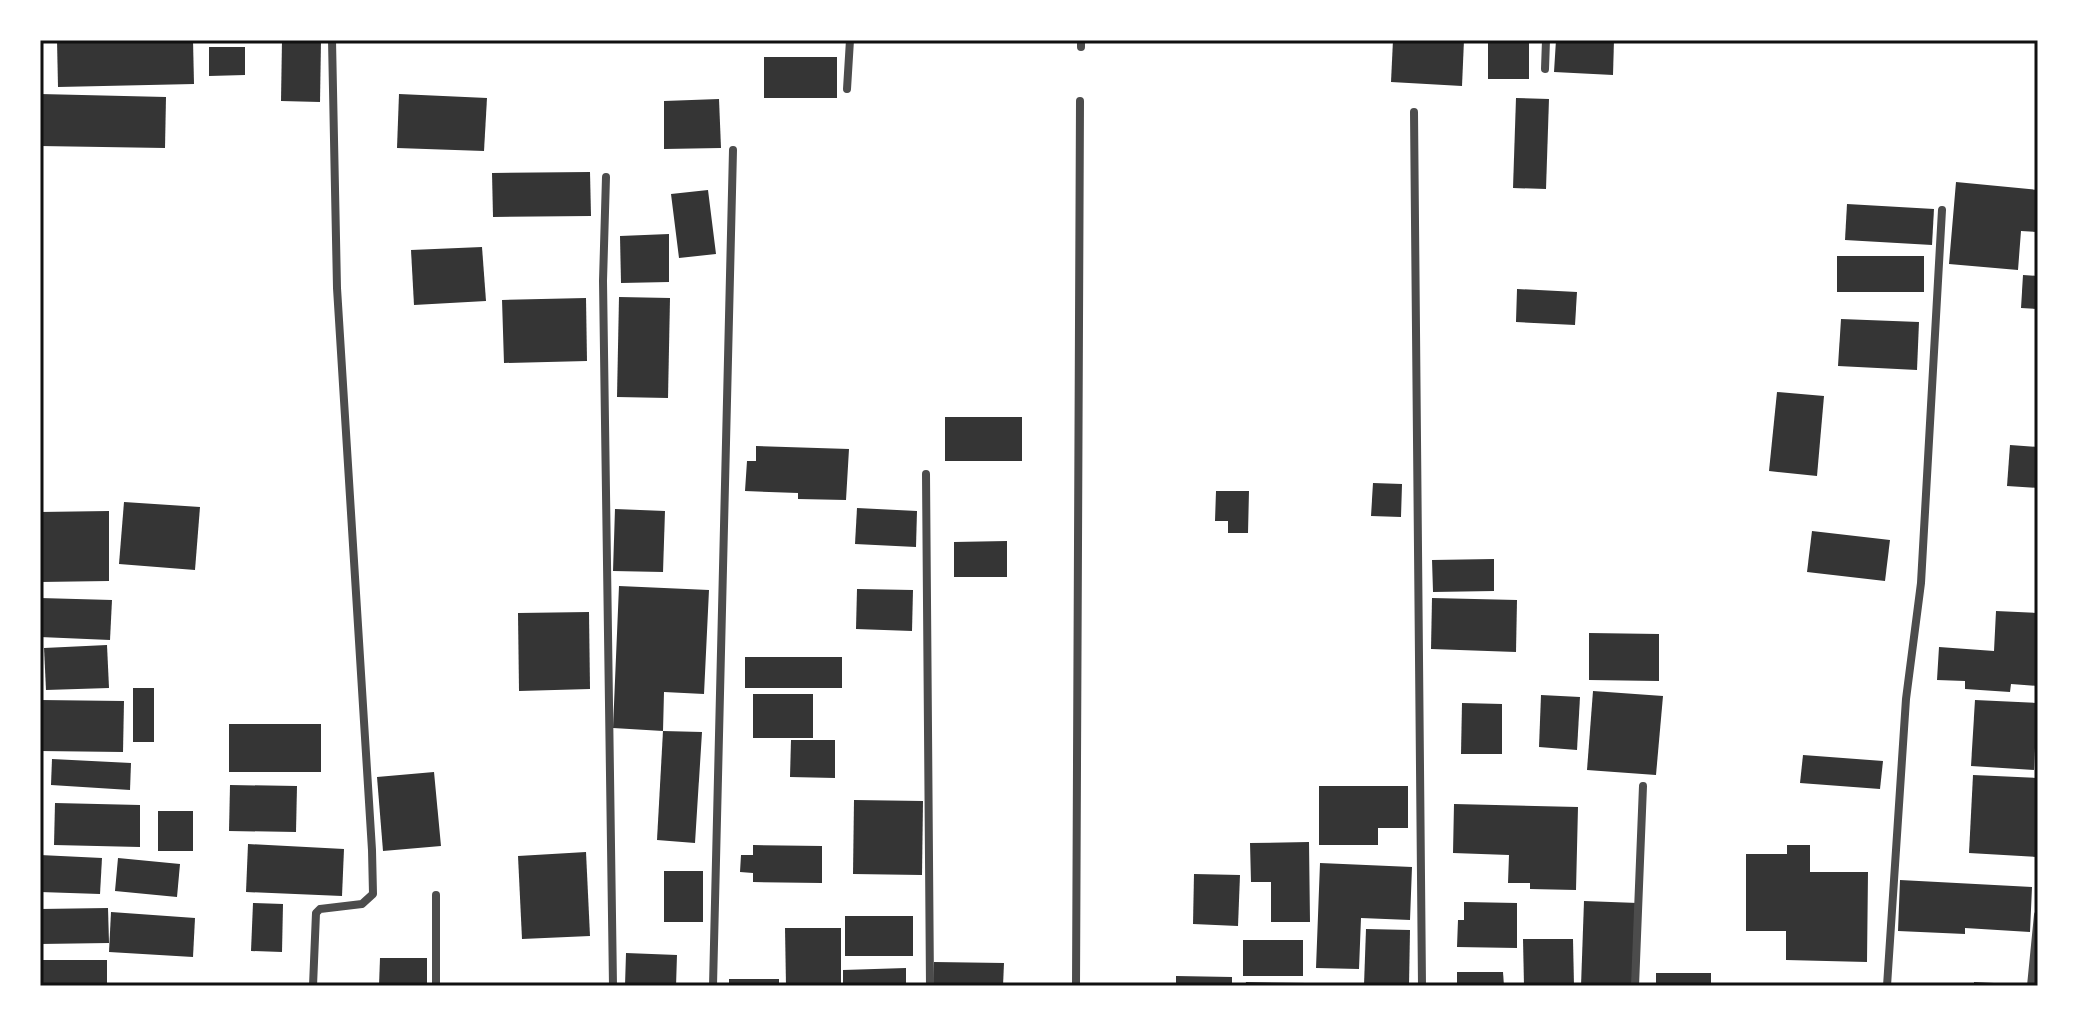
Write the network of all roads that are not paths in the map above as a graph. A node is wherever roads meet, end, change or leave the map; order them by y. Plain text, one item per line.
1 (332, 40) edge
2 (850, 40) edge
3 (1546, 40) edge
4 (1545, 69) dead end
5 (847, 89) dead end
6 (1080, 101) dead end
7 (1414, 112) dead end
8 (733, 150) dead end
9 (606, 177) dead end
10 (1942, 210) dead end
11 (926, 474) dead end
12 (1643, 786) dead end
13 (436, 895) dead end
14 (2038, 915) edge
15 (313, 986) edge
16 (436, 986) edge
17 (613, 986) edge
18 (713, 986) edge
19 (930, 986) edge
20 (1076, 986) edge
21 (1422, 986) edge
22 (1635, 986) edge
23 (1887, 986) edge
24 (2031, 986) edge

1 - 15 street
2 - 5 street
3 - 4 street
6 - 20 street
7 - 21 street
8 - 18 street
9 - 17 street
10 - 23 street
11 - 19 street
12 - 22 street
13 - 16 street
14 - 24 street

